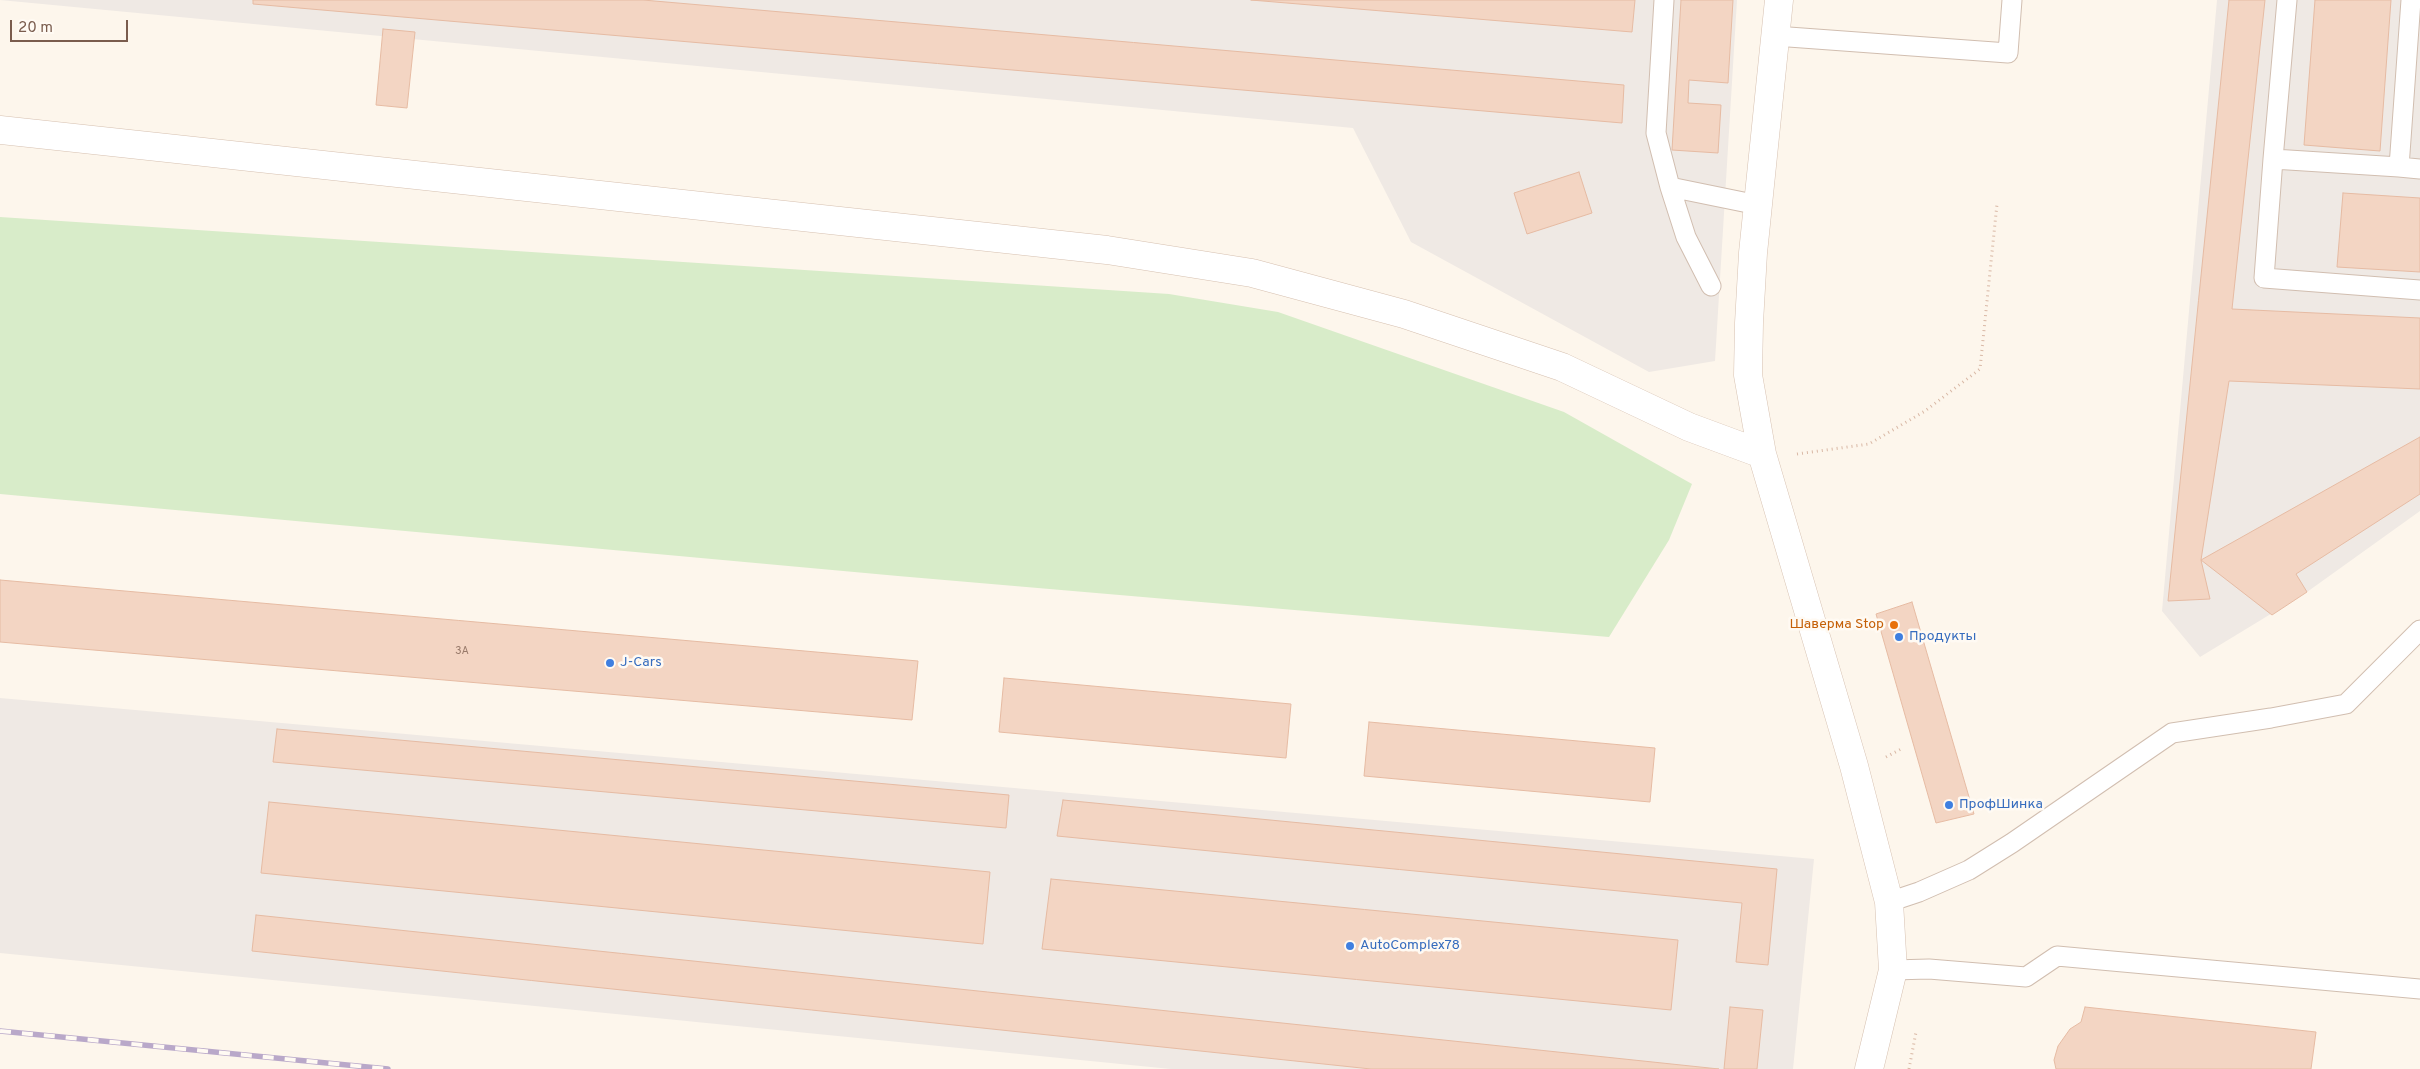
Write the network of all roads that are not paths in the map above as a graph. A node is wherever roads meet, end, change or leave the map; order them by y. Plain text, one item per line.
1 (1664, 0) edge
2 (1778, 0) edge
3 (2012, 0) edge
4 (2287, 0) edge
5 (2411, 0) edge
6 (1775, 36) junction
7 (0, 130) edge
8 (2273, 158) junction
9 (2398, 168) junction
10 (2420, 169) edge
11 (1670, 187) junction
12 (1758, 205) junction
13 (1711, 286) dead end
14 (2420, 290) edge
15 (1762, 454) junction
16 (2420, 630) edge
17 (1889, 902) junction
18 (1893, 970) junction
19 (2420, 989) edge
20 (1869, 1069) edge

1 - 11 lane
2 - 6 street
3 - 6 lane
4 - 8 lane
5 - 9 lane
6 - 12 street
7 - 15 street
8 - 9 lane
8 - 14 lane
9 - 10 lane
11 - 12 lane
11 - 13 lane
12 - 15 street
15 - 17 street
16 - 17 lane
17 - 18 street
18 - 19 lane
18 - 20 street

